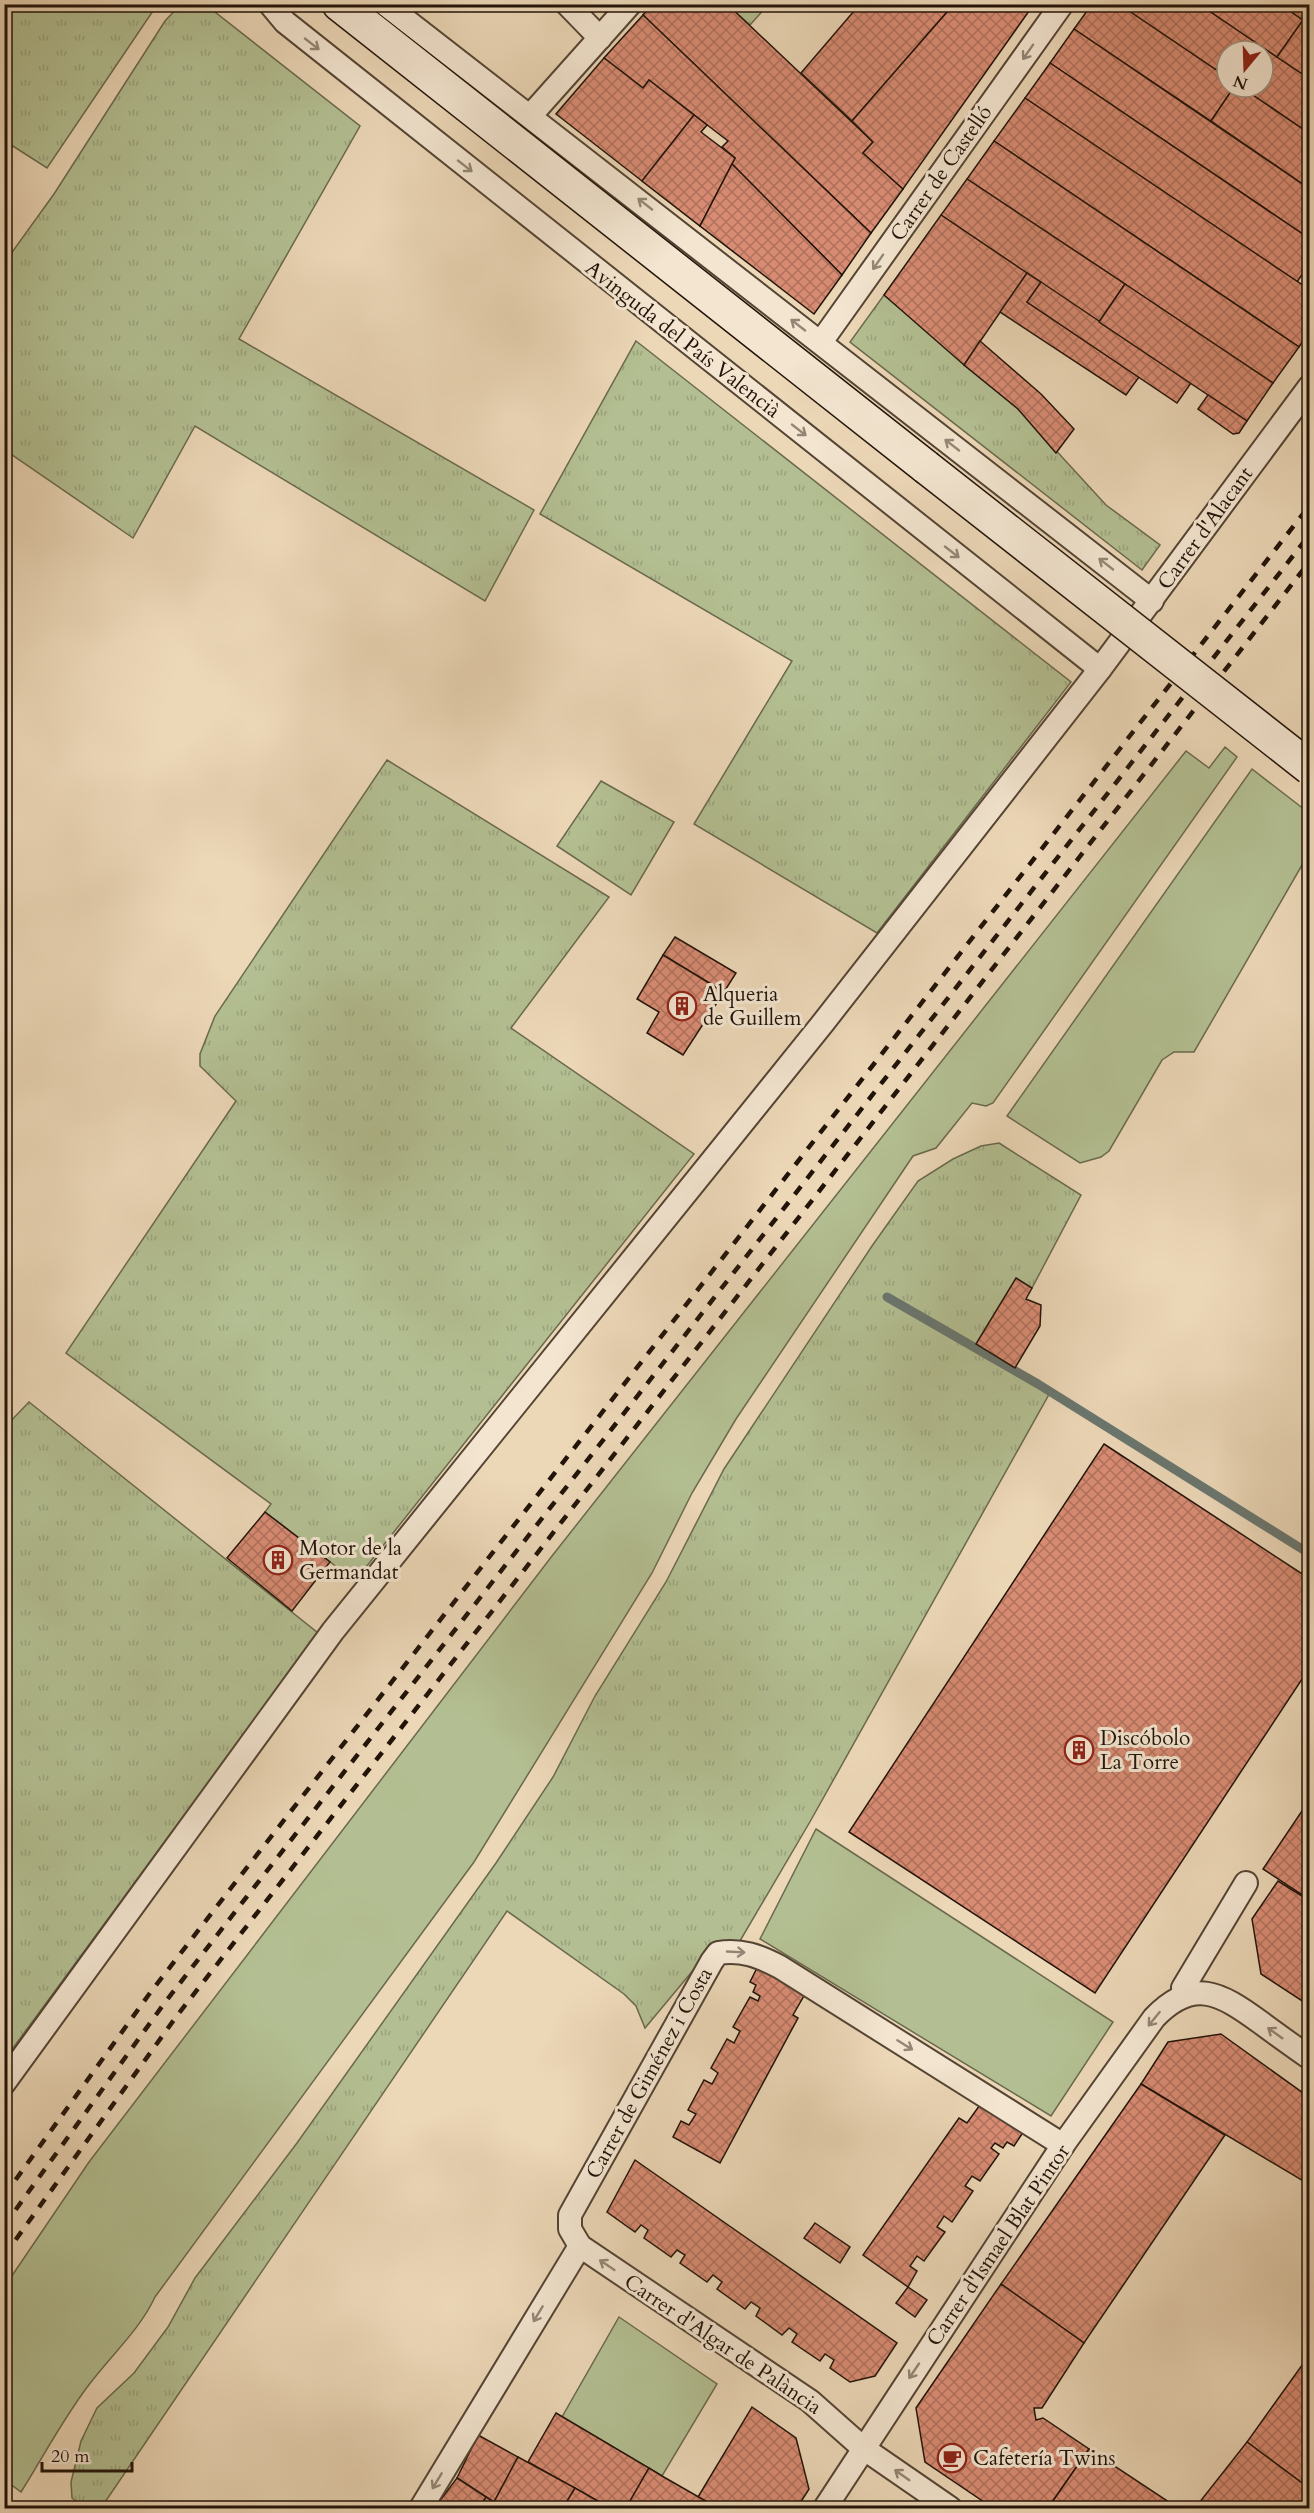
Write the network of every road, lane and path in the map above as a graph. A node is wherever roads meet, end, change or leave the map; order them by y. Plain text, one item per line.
1 (270, 4) edge
2 (339, 4) edge
3 (385, 4) edge
4 (567, 4) edge
5 (630, 4) edge
6 (1062, 4) edge
7 (600, 38) junction
8 (531, 115) junction
9 (821, 342) junction
10 (1310, 386) edge
11 (1152, 601) junction
12 (1100, 669) junction
13 (1310, 768) edge
14 (1246, 1883) dead end
15 (1186, 1995) junction
16 (1310, 2058) edge
17 (4, 2083) edge
18 (1063, 2145) junction
19 (580, 2246) junction
20 (863, 2448) junction
21 (421, 2508) edge
22 (825, 2508) edge
23 (950, 2508) edge

1 -> 12 street, Avinguda del País Valencià
2 - 13 main road, bridge
3 - 8 street
4 - 7 street
5 - 7 street
6 -> 9 street, Carrer de Castelló
7 - 8 street
9 -> 8 street
11 -> 9 street
10 - 11 street, Carrer d'Alacant
11 - 12 street, Carrer d'Alacant
12 - 17 street, Carrer d'Alacant
14 - 15 street
16 -> 15 street
15 -> 18 street, Carrer d'Ismael Blat Pintor
19 -> 18 street, Carrer de Giménez i Costa
18 -> 20 street, Carrer d'Ismael Blat Pintor
20 -> 19 street, Carrer d'Algar de Palància
19 -> 21 street
20 - 22 street, Carrer d'Ismael Blat Pintor
23 -> 20 street, Carrer d'Algar de Palància

